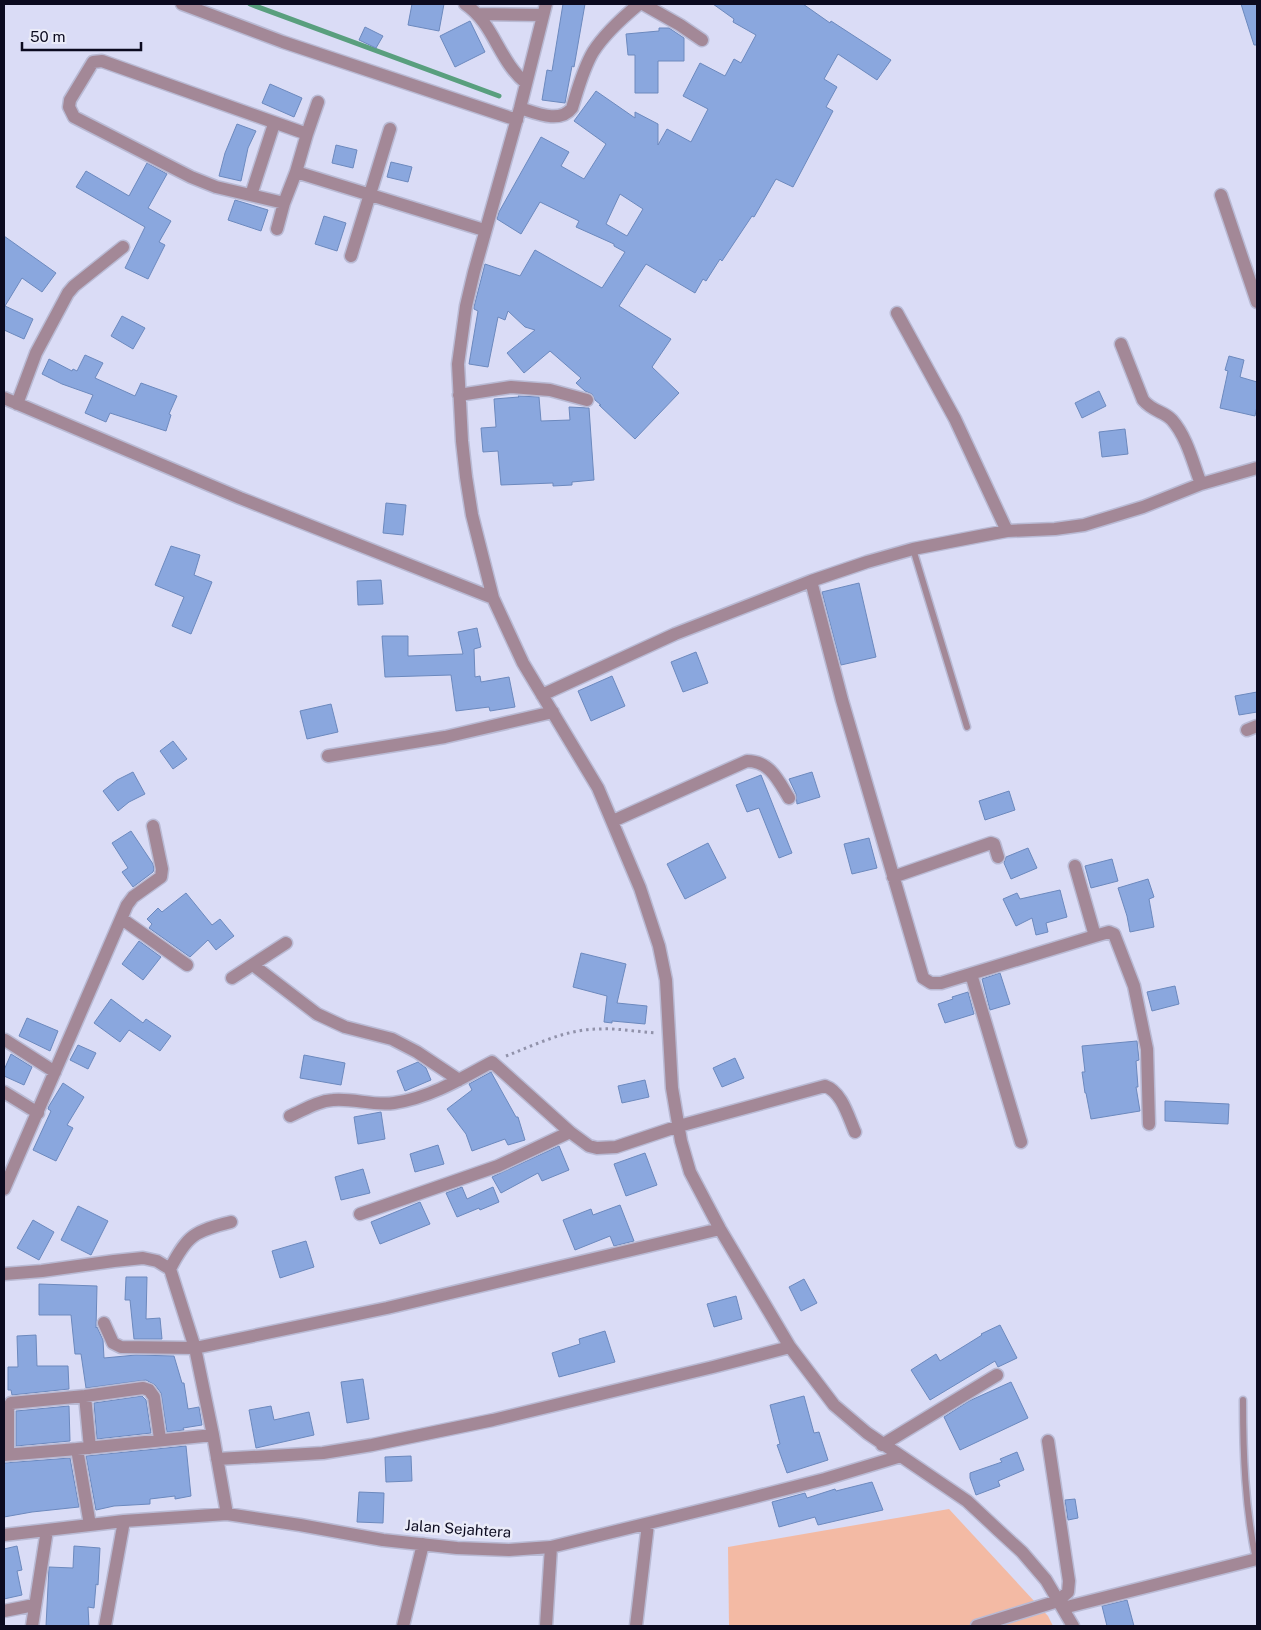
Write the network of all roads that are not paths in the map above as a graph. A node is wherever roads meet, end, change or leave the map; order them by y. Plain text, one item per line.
1 (182, 4) edge
2 (465, 4) edge
3 (641, 4) edge
4 (544, 9) edge
5 (478, 14) junction
6 (702, 40) dead end
7 (526, 83) junction
8 (318, 102) dead end
9 (518, 114) junction
10 (274, 124) junction
11 (390, 129) dead end
12 (307, 134) junction
13 (296, 172) junction
14 (370, 194) junction
15 (251, 195) junction
16 (1221, 195) dead end
17 (284, 203) junction
18 (277, 229) dead end
19 (484, 230) junction
20 (124, 248) dead end
21 (351, 256) dead end
22 (1257, 302) edge
23 (896, 313) dead end
24 (1121, 344) dead end
25 (459, 395) junction
26 (4, 398) edge
27 (587, 400) dead end
28 (17, 404) junction
29 (1257, 468) edge
30 (1201, 484) junction
31 (1007, 531) junction
32 (913, 549) junction
33 (811, 581) junction
34 (493, 598) junction
35 (542, 695) junction
36 (553, 712) junction
37 (966, 727) dead end
38 (328, 756) dead end
39 (789, 798) dead end
40 (612, 821) junction
41 (153, 826) dead end
42 (998, 856) dead end
43 (1075, 866) dead end
44 (892, 877) junction
45 (122, 918) junction
46 (1095, 936) junction
47 (286, 943) dead end
48 (187, 965) dead end
49 (253, 966) junction
50 (970, 974) junction
51 (232, 978) dead end
52 (5, 1040) dead end
53 (55, 1072) junction
54 (459, 1080) junction
55 (4, 1092) edge
56 (38, 1113) junction
57 (290, 1116) dead end
58 (1149, 1124) dead end
59 (678, 1126) junction
60 (570, 1132) junction
61 (855, 1132) dead end
62 (1021, 1142) dead end
63 (4, 1189) edge
64 (360, 1214) dead end
65 (231, 1222) dead end
66 (720, 1230) junction
67 (170, 1269) junction
68 (4, 1274) edge
69 (104, 1323) dead end
70 (790, 1347) junction
71 (195, 1348) junction
72 (996, 1375) dead end
73 (85, 1396) junction
74 (1243, 1400) dead end
75 (213, 1435) junction
76 (160, 1440) junction
77 (1048, 1440) dead end
78 (882, 1445) junction
79 (83, 1449) junction
80 (6, 1455) edge
81 (901, 1456) junction
82 (217, 1460) junction
83 (227, 1514) junction
84 (124, 1522) junction
85 (648, 1524) junction
86 (90, 1525) junction
87 (47, 1530) junction
88 (4, 1535) edge
89 (423, 1544) junction
90 (551, 1546) junction
91 (1257, 1560) edge
92 (34, 1605) junction
93 (1060, 1605) junction
94 (4, 1611) edge
95 (32, 1626) edge
96 (105, 1626) edge
97 (403, 1626) edge
98 (546, 1626) edge
99 (636, 1626) edge
100 (977, 1626) edge
101 (1073, 1626) edge

1 - 9 street
2 - 5 street
3 - 6 street
3 - 9 street
4 - 5 street
4 - 7 street
5 - 7 street
7 - 9 street
8 - 12 street
9 - 19 street
10 - 12 street
10 - 15 street
10 - 15 street
11 - 14 street
12 - 13 street
13 - 14 street
13 - 17 street
14 - 19 street
14 - 21 street
15 - 17 street
16 - 22 street
17 - 18 street
19 - 25 street
20 - 28 street
23 - 31 street
24 - 30 street
25 - 27 street
25 - 34 street
26 - 28 street
28 - 34 street
29 - 30 street
30 - 31 street
31 - 32 street
32 - 33 street
32 - 37 lane
33 - 35 street
33 - 44 street
34 - 35 street
35 - 36 street
36 - 38 street
36 - 40 street
39 - 40 street
40 - 59 street
41 - 45 street
42 - 44 street
43 - 46 street
44 - 50 street
45 - 48 street
45 - 53 street
46 - 50 street
46 - 58 street
47 - 49 street
49 - 51 street
49 - 54 street
50 - 62 street
52 - 53 street
53 - 56 street
54 - 57 street
54 - 60 street
55 - 56 street
56 - 63 street
59 - 60 street
59 - 61 street
59 - 66 street
60 - 64 street
65 - 67 street
66 - 70 street
66 - 71 street
67 - 68 street
67 - 71 street
69 - 71 street
70 - 78 street
70 - 82 street
71 - 75 street
72 - 78 street
73 - 76 street
73 - 79 street
73 - 80 street
74 - 91 lane
75 - 76 street
75 - 82 street
76 - 79 street
77 - 93 street
78 - 81 street
79 - 80 street
79 - 86 street
81 - 85 street, Jalan Sejahtera
81 - 93 street
82 - 83 street
83 - 84 street, Jalan Sejahtera
83 - 89 street, Jalan Sejahtera
84 - 86 street, Jalan Sejahtera
84 - 96 street
85 - 90 street, Jalan Sejahtera
85 - 99 street
86 - 87 street, Jalan Sejahtera
87 - 88 street, Jalan Sejahtera
87 - 92 street
89 - 90 street, Jalan Sejahtera
89 - 97 street
90 - 98 street
91 - 93 street
92 - 94 street
92 - 95 street
93 - 100 street
93 - 101 street

